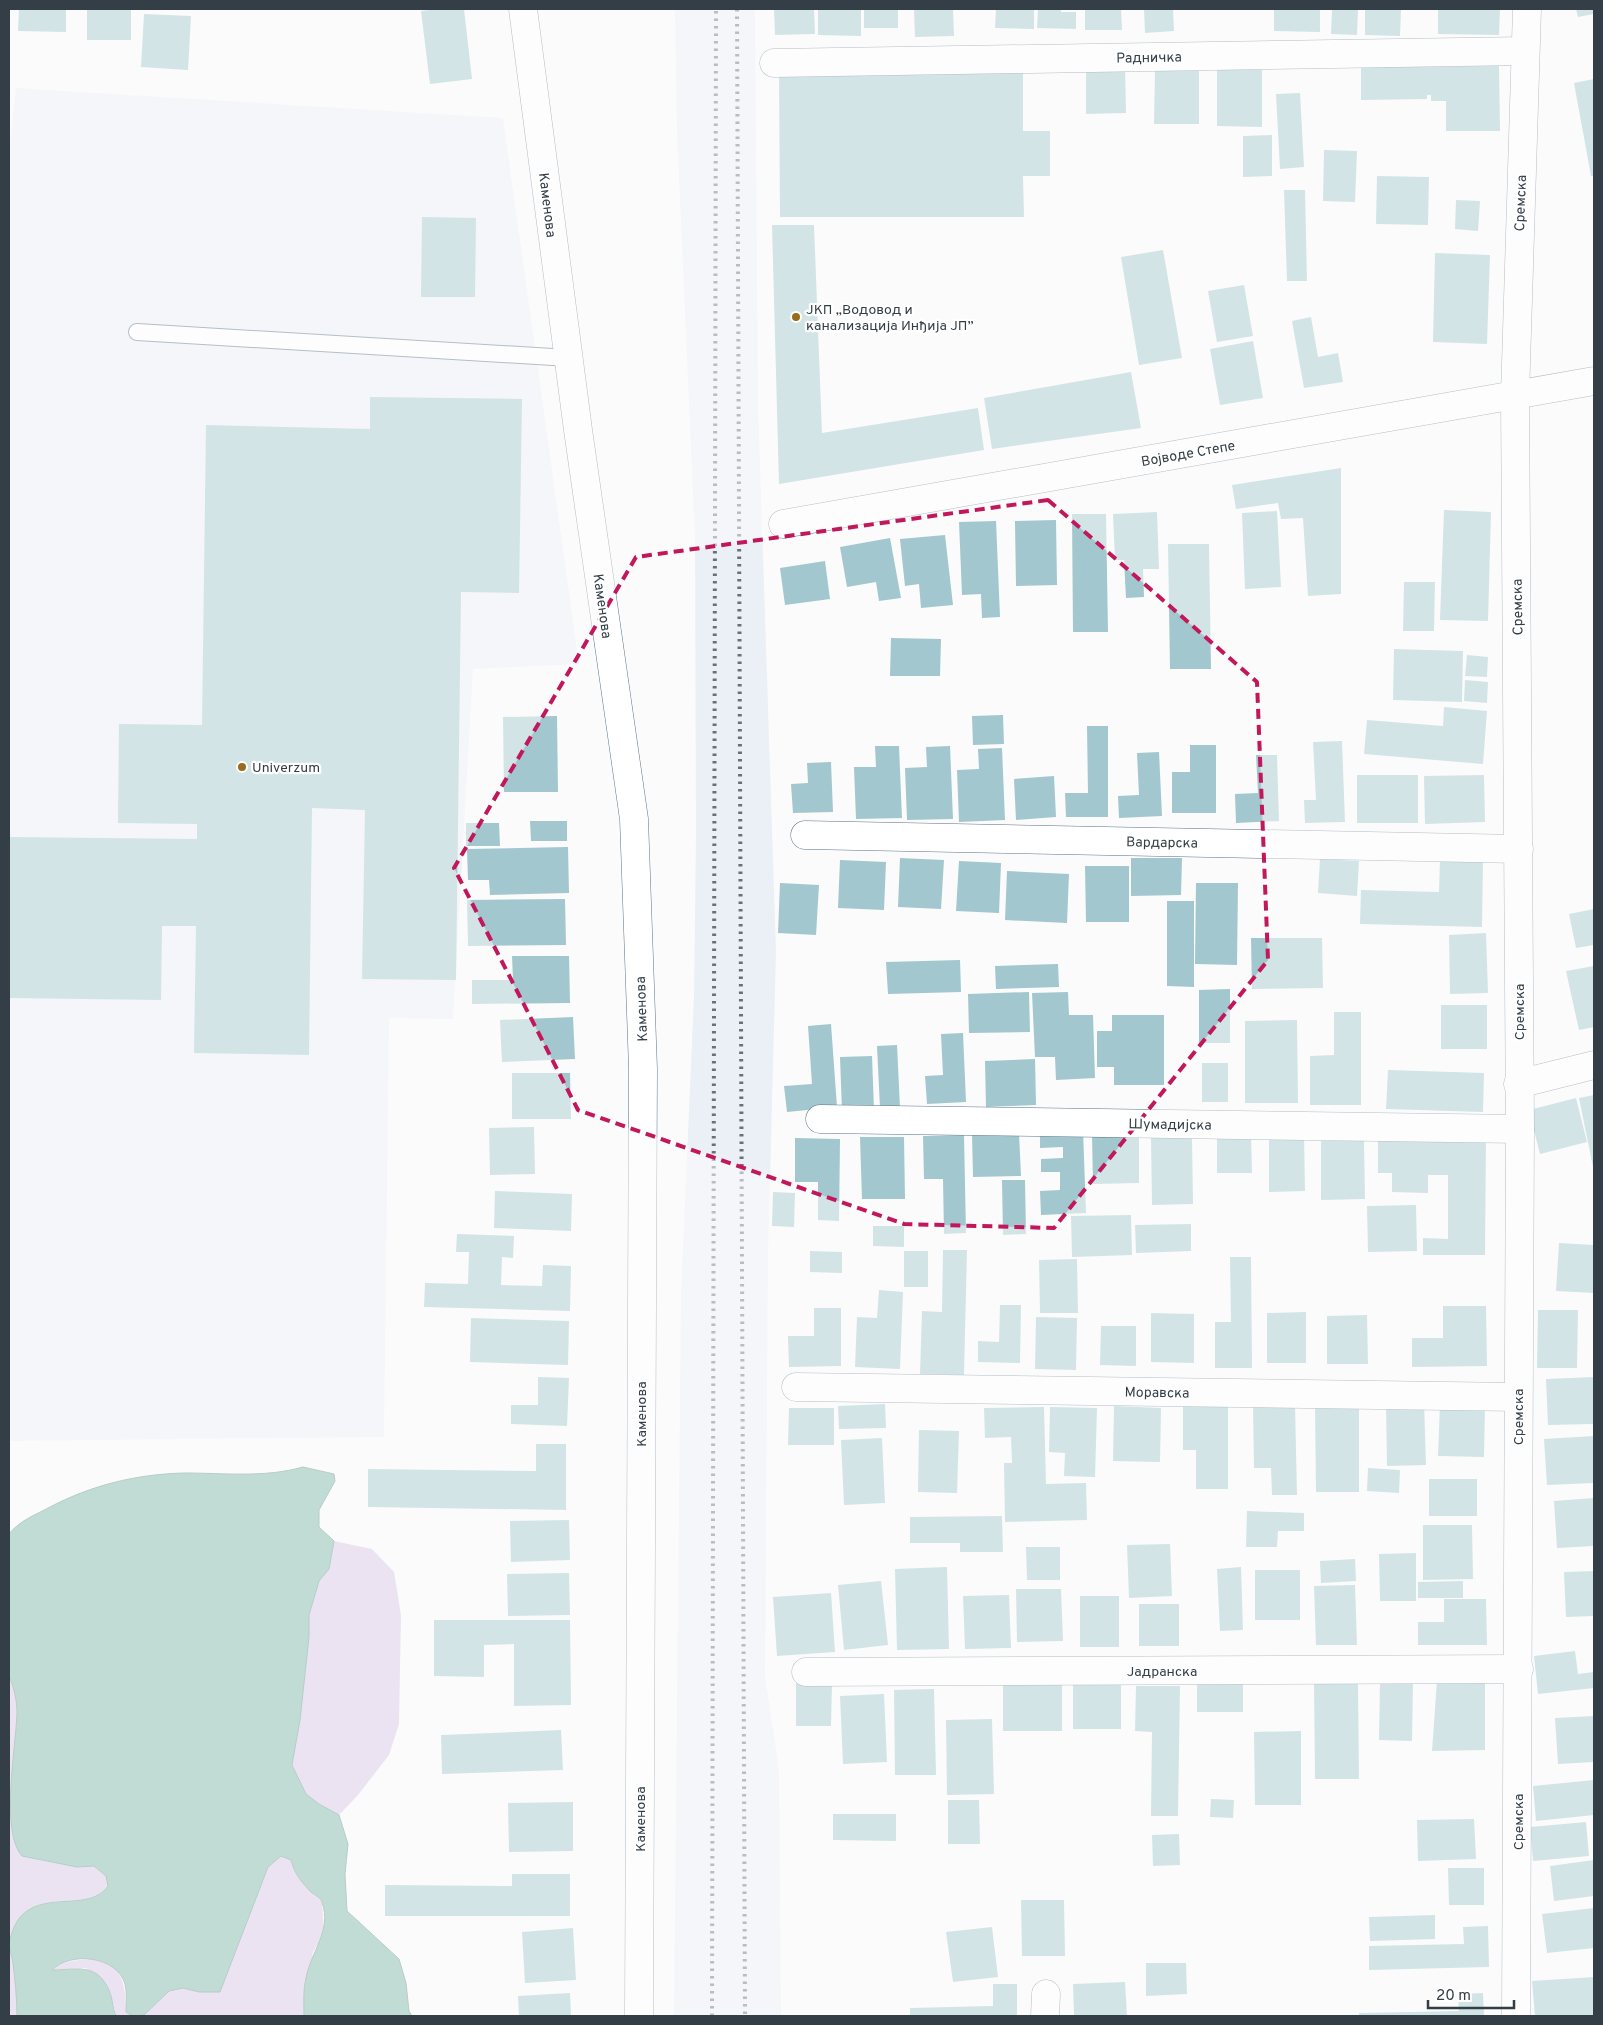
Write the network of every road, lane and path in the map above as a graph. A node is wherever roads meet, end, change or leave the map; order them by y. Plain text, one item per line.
1 (523, 9) edge
2 (1527, 9) edge
3 (1524, 51) junction
4 (774, 63) dead end
5 (137, 332) dead end
6 (569, 358) junction
7 (1594, 381) edge
8 (1514, 396) junction
9 (782, 524) dead end
10 (805, 835) dead end
11 (1519, 849) junction
12 (1594, 1065) edge
13 (1518, 1084) junction
14 (820, 1119) dead end
15 (1520, 1129) junction
16 (796, 1388) dead end
17 (1518, 1397) junction
18 (1519, 1669) junction
19 (806, 1672) dead end
20 (639, 2016) edge
21 (1516, 2016) edge

1 - 6 street, Каменова
2 - 3 street, Сремска
3 - 4 street, Радничка
3 - 8 street, Сремска
5 - 6 lane
6 - 20 street, Каменова
7 - 8 street, Војводе Степе
8 - 9 street, Војводе Степе
8 - 11 street, Сремска
10 - 11 street, Вардарска
11 - 13 street, Сремска
12 - 13 street
13 - 15 street, Сремска
14 - 15 street, Шумадијска
15 - 17 street, Сремска
16 - 17 street, Моравска
17 - 18 street, Сремска
18 - 19 street, Јадранска
18 - 21 street, Сремска

